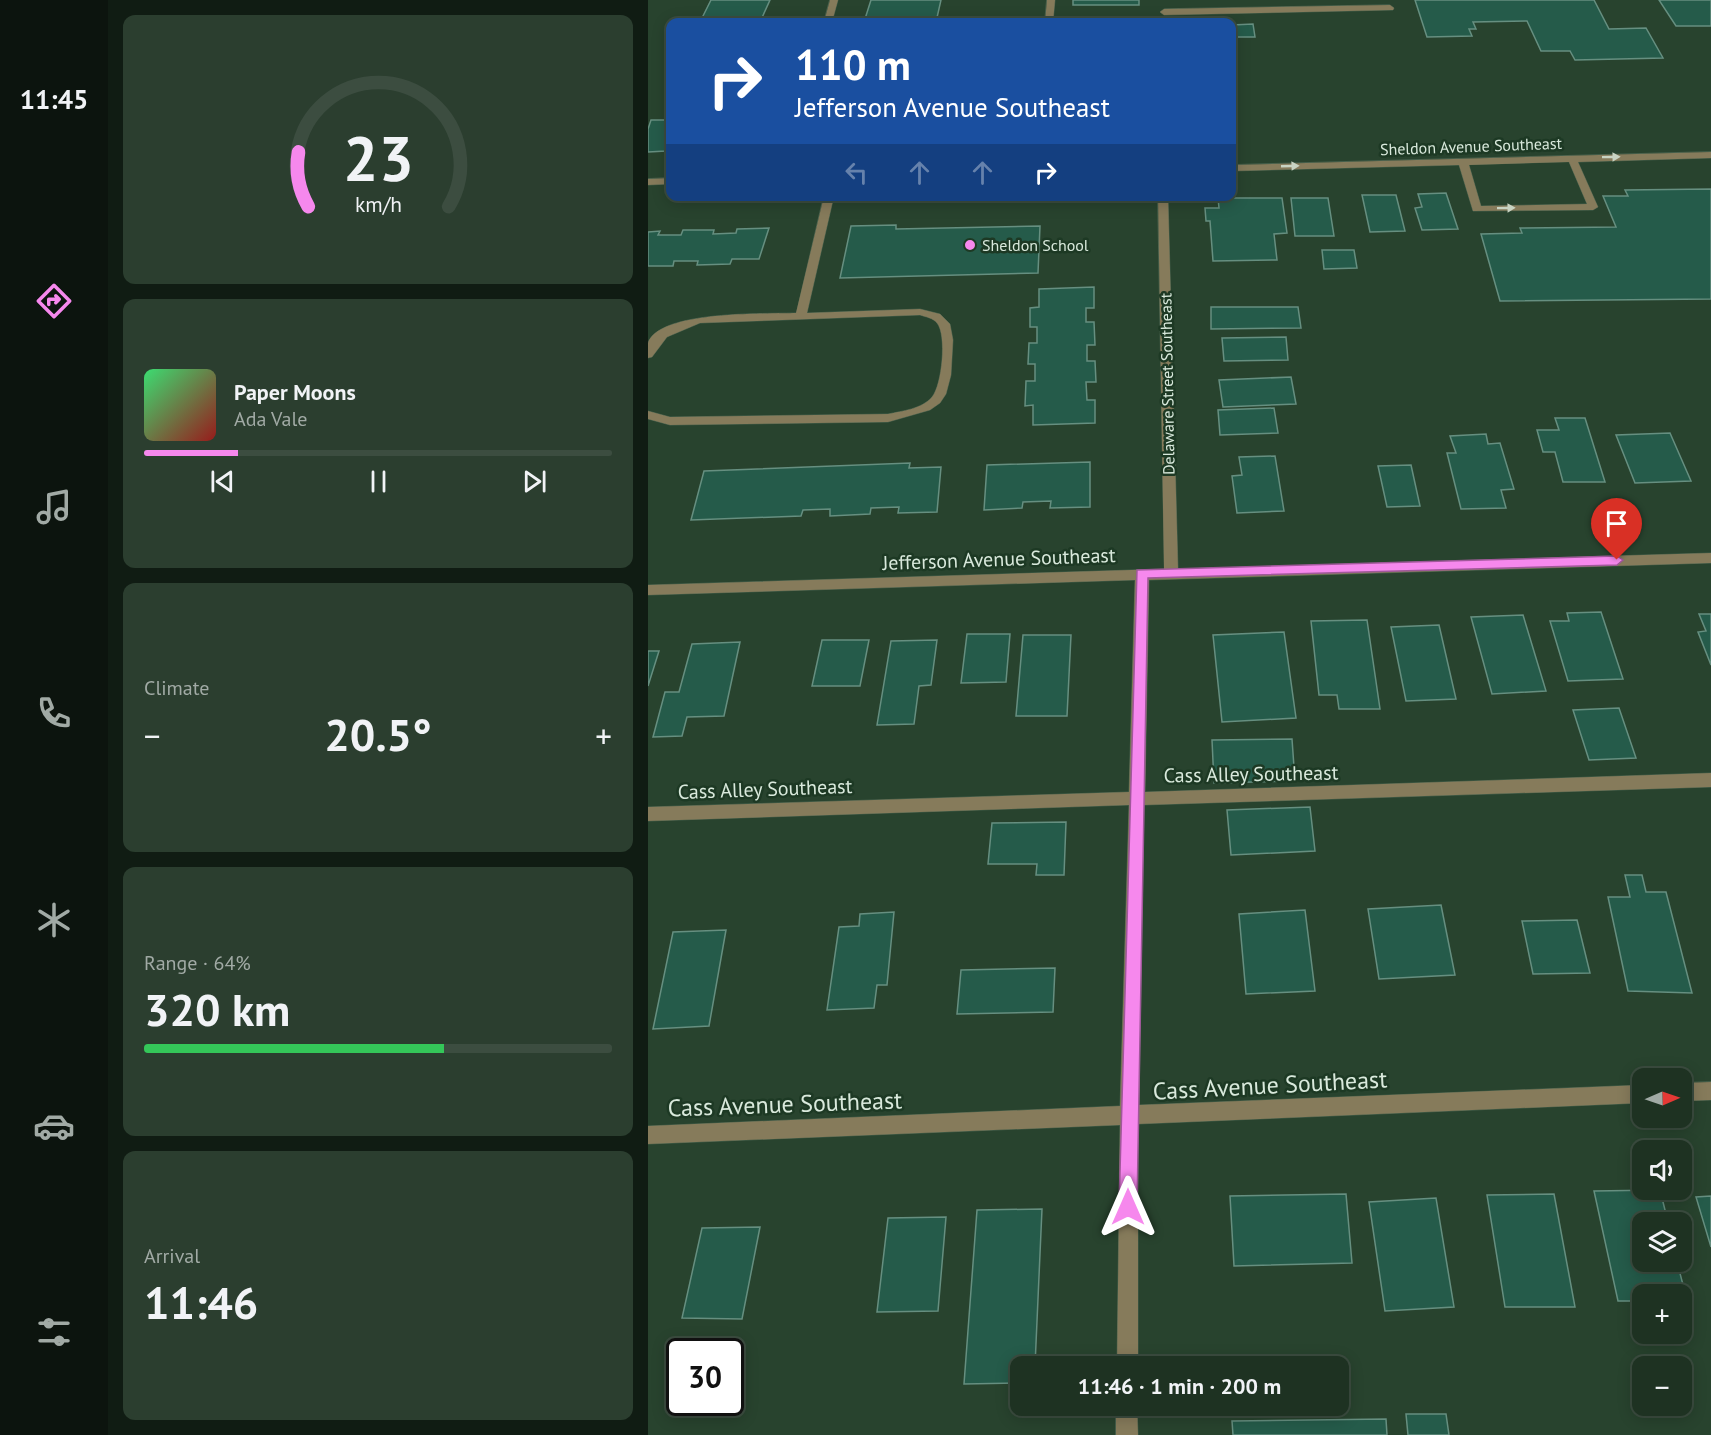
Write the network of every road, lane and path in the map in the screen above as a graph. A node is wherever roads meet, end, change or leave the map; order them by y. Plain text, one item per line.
1 (834, 0) edge
2 (1052, 0) edge
3 (1163, 0) edge
4 (1303, 0) edge
5 (1390, 8) dead end
6 (1305, 10) junction
7 (1164, 12) junction
8 (829, 18) edge
9 (1050, 18) edge
10 (1164, 18) edge
11 (1711, 155) edge
12 (1572, 158) junction
13 (1462, 161) junction
14 (1236, 168) edge
15 (648, 182) edge
16 (666, 182) edge
17 (828, 201) edge
18 (1163, 201) edge
19 (801, 315) junction
20 (648, 354) edge
21 (648, 415) edge
22 (1711, 558) edge
23 (1171, 572) junction
24 (1142, 574) junction
25 (648, 590) edge
26 (1711, 780) edge
27 (1136, 798) junction
28 (648, 814) edge
29 (1711, 1091) edge
30 (1692, 1092) edge
31 (1632, 1094) edge
32 (1129, 1116) junction
33 (648, 1135) edge
34 (1127, 1356) edge
35 (1127, 1416) edge
36 (1127, 1435) edge

1 - 8 street
2 - 9 street
3 - 7 street
4 - 6 street
5 - 6 street
6 - 7 street
7 - 10 street
12 -> 11 street, Sheldon Avenue Southeast
12 - 13 street, Sheldon Avenue Southeast
13 -> 12 street
14 -> 13 street, Sheldon Avenue Southeast
15 - 16 street
17 - 19 street
18 - 23 street, Delaware Street Southeast
19 - 20 street
19 - 21 street
22 - 23 street, Jefferson Avenue Southeast
23 - 24 street, Jefferson Avenue Southeast
24 - 25 street, Jefferson Avenue Southeast
24 - 27 street
26 - 27 street, Cass Alley Southeast
27 - 28 street, Cass Alley Southeast
27 - 32 street
29 - 30 street
31 - 32 street, Cass Avenue Southeast
32 - 33 street, Cass Avenue Southeast
32 - 34 street
35 - 36 street

